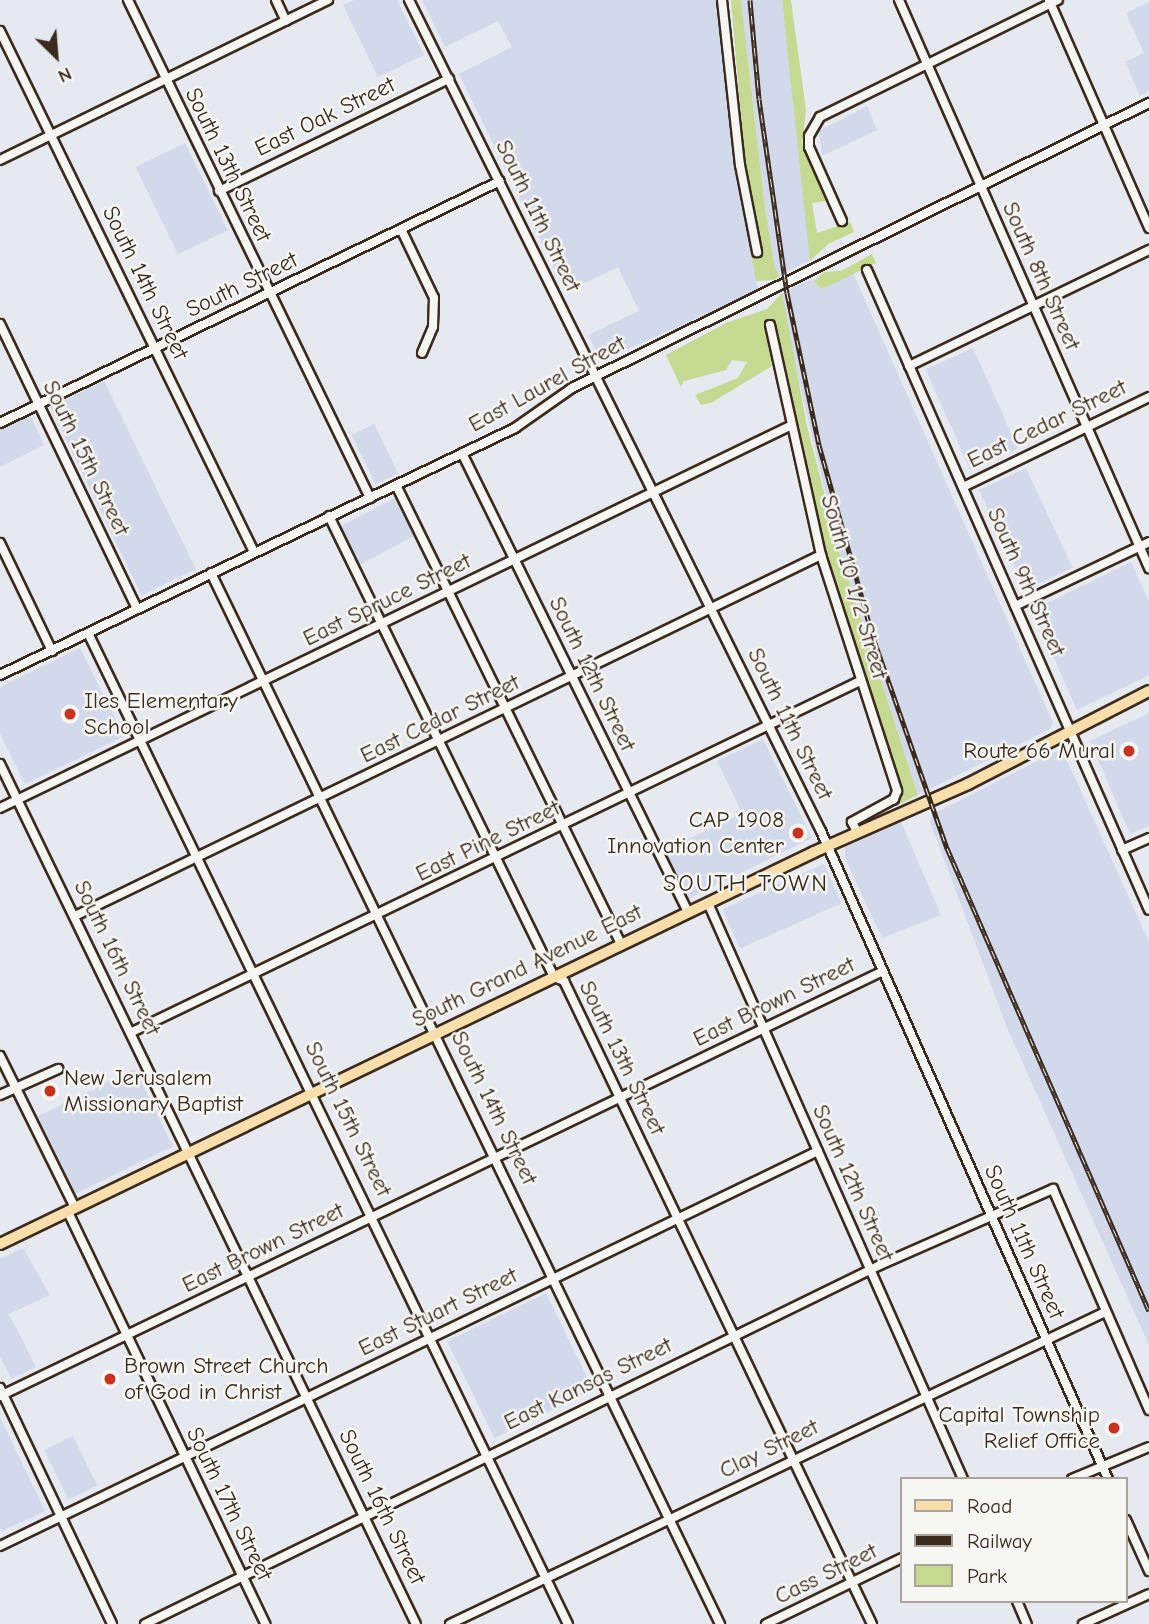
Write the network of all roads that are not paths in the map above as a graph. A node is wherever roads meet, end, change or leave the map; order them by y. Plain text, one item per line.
1 (128, 0) edge
2 (276, 0) edge
3 (328, 0) edge
4 (410, 0) edge
5 (722, 0) edge
6 (898, 0) edge
7 (1052, 1) edge
8 (286, 21) junction
9 (0, 31) edge
10 (927, 64) junction
11 (165, 79) junction
12 (449, 79) junction
13 (1149, 103) edge
14 (1104, 125) junction
15 (51, 135) junction
16 (0, 160) edge
17 (500, 181) junction
18 (980, 185) junction
19 (219, 191) junction
20 (842, 221) dead end
21 (1149, 228) edge
22 (401, 229) junction
23 (1149, 250) edge
24 (757, 252) dead end
25 (867, 270) dead end
26 (270, 293) junction
27 (1033, 306) junction
28 (0, 324) edge
29 (770, 325) dead end
30 (155, 348) junction
31 (422, 353) dead end
32 (909, 366) junction
33 (596, 376) junction
34 (1149, 397) edge
35 (39, 405) junction
36 (0, 423) edge
37 (790, 426) junction
38 (1087, 428) junction
39 (462, 453) junction
40 (396, 485) junction
41 (963, 487) junction
42 (653, 493) junction
43 (370, 498) junction
44 (329, 516) junction
45 (1149, 542) edge
46 (0, 543) edge
47 (1139, 547) junction
48 (254, 552) junction
49 (821, 555) junction
50 (514, 559) junction
51 (1149, 568) edge
52 (211, 573) junction
53 (448, 592) junction
54 (1015, 606) junction
55 (711, 608) junction
56 (137, 609) junction
57 (381, 625) junction
58 (88, 633) junction
59 (52, 651) junction
60 (0, 676) edge
61 (572, 677) junction
62 (264, 681) junction
63 (860, 681) junction
64 (1149, 691) edge
65 (505, 709) junction
66 (768, 725) junction
67 (1070, 731) junction
68 (140, 740) junction
69 (439, 741) junction
70 (0, 764) edge
71 (630, 793) junction
72 (322, 798) junction
73 (18, 799) junction
74 (0, 808) edge
75 (563, 826) junction
76 (857, 832) junction
77 (1149, 838) edge
78 (828, 846) junction
79 (1122, 850) junction
80 (198, 857) junction
81 (497, 858) junction
82 (708, 903) junction
83 (1149, 910) edge
84 (688, 912) junction
85 (379, 915) junction
86 (75, 916) junction
87 (621, 944) junction
88 (883, 971) junction
89 (255, 973) junction
90 (554, 977) junction
91 (764, 1028) junction
92 (132, 1032) junction
93 (438, 1034) junction
94 (0, 1056) edge
95 (58, 1069) dead end
96 (16, 1088) junction
97 (314, 1093) junction
98 (0, 1096) edge
99 (620, 1097) junction
100 (818, 1151) junction
101 (191, 1153) junction
102 (497, 1157) junction
103 (71, 1210) junction
104 (991, 1215) junction
105 (373, 1216) junction
106 (678, 1218) junction
107 (0, 1244) edge
108 (871, 1269) junction
109 (250, 1276) junction
110 (554, 1277) junction
111 (1105, 1312) junction
112 (127, 1335) junction
113 (734, 1335) junction
114 (431, 1337) junction
115 (1046, 1339) junction
116 (1, 1393) edge
117 (611, 1395) junction
118 (926, 1395) junction
119 (308, 1397) junction
120 (1149, 1410) edge
121 (1149, 1447) edge
122 (487, 1454) junction
123 (185, 1456) junction
124 (793, 1459) junction
125 (1102, 1465) junction
126 (962, 1477) edge
127 (1076, 1477) edge
128 (1107, 1477) edge
129 (364, 1514) junction
130 (61, 1516) junction
131 (670, 1518) junction
132 (1128, 1524) edge
133 (0, 1546) edge
134 (900, 1559) edge
135 (1149, 1571) edge
136 (242, 1575) junction
137 (546, 1578) junction
138 (852, 1582) junction
139 (1149, 1594) edge
140 (1018, 1603) edge
141 (112, 1624) edge
142 (145, 1624) edge
143 (265, 1624) edge
144 (416, 1624) edge
145 (450, 1624) edge
146 (568, 1624) edge
147 (720, 1624) edge
148 (766, 1624) edge
149 (872, 1624) edge
150 (1027, 1624) edge
151 (1083, 1624) edge

1 - 11 street, South 13th Street
2 - 8 street
3 - 8 street
4 - 12 street, South 11th Street
5 - 24 street
6 - 10 street, South 8th Street
7 - 10 street
7 - 14 street
8 - 11 street
9 - 15 street, South 14th Street
10 - 18 street, South 8th Street
10 - 20 street
11 - 15 street
11 - 19 street, South 13th Street
12 - 17 street, South 11th Street
12 - 19 street, East Oak Street
13 - 14 street, East Laurel Street
14 - 18 street, East Laurel Street
14 - 21 street
15 - 16 street
15 - 30 street, South 14th Street
17 - 22 street, South Street
17 - 33 street, South 11th Street
18 - 27 street, South 8th Street
18 - 33 street, East Laurel Street
19 - 26 street, South 13th Street
22 - 26 street, South Street
22 - 31 street
23 - 27 street
25 - 32 street, South 9th Street
26 - 30 street, South Street
26 - 43 street, South 13th Street
27 - 32 street
27 - 38 street, South 8th Street
28 - 35 street, South 15th Street
29 - 37 street, South 10 1/2 Street
30 - 35 street, South Street
30 - 48 street, South 14th Street
32 - 41 street, South 9th Street
33 - 39 street, East Laurel Street
33 - 42 street, South 11th Street
34 - 38 street, East Cedar Street
35 - 36 street, South Street
35 - 56 street, South 15th Street
37 - 42 street, East Spruce Street
37 - 49 street, South 10 1/2 Street
38 - 41 street, East Cedar Street
38 - 47 street, South 8th Street
39 - 40 street, East Laurel Street
39 - 50 street, South 12th Street
40 - 43 street, East Laurel Street
40 - 53 street
41 - 54 street, South 9th Street
42 - 50 street, East Spruce Street
42 - 55 street, South 11th Street
43 - 44 street, East Laurel Street
44 - 48 street, East Laurel Street
44 - 57 street, South 13th Street
45 - 47 street
46 - 59 street
47 - 51 street, South 8th Street
47 - 54 street
48 - 52 street, East Laurel Street
49 - 55 street, East Cedar Street
49 - 63 street, South 10 1/2 Street
50 - 53 street, East Spruce Street
50 - 61 street, South 12th Street
52 - 56 street, East Laurel Street
52 - 62 street, South 14th Street
53 - 57 street, East Spruce Street
53 - 65 street
54 - 67 street, South 9th Street
55 - 61 street, East Cedar Street
55 - 66 street, South 11th Street
56 - 58 street, East Laurel Street
57 - 62 street, East Spruce Street
57 - 69 street, South 13th Street
58 - 59 street, East Laurel Street
58 - 68 street, South 15th Street
59 - 60 street, East Laurel Street
61 - 65 street, East Cedar Street
61 - 71 street, South 12th Street
62 - 68 street, East Spruce Street
62 - 72 street, South 14th Street
63 - 66 street, East Pine Street
63 - 76 street, South 10 1/2 Street
64 - 67 main road, South Grand Avenue East
65 - 69 street, East Cedar Street
65 - 75 street
66 - 71 street, East Pine Street
66 - 78 street, South 11th Street
67 - 76 main road, South Grand Avenue East
67 - 79 street, South 9th Street
68 - 73 street, East Spruce Street
68 - 80 street, South 15th Street
69 - 72 street, East Cedar Street
69 - 81 street, South 13th Street
70 - 73 street, South 16th Street
71 - 75 street, East Pine Street
71 - 84 street, South 12th Street
72 - 80 street, East Cedar Street
72 - 85 street, South 14th Street
73 - 74 street, East Spruce Street
73 - 86 street, South 16th Street
75 - 81 street, East Pine Street
75 - 87 street
76 - 78 main road, South Grand Avenue East
77 - 79 street
78 - 82 main road, South Grand Avenue East
78 - 88 street, South 11th Street
79 - 83 street, South 9th Street
80 - 86 street, East Cedar Street
80 - 89 street, South 15th Street
81 - 85 street, East Pine Street
81 - 90 street, South 13th Street
82 - 84 main road, South Grand Avenue East
82 - 91 street, South 12th Street
84 - 87 main road, South Grand Avenue East
85 - 89 street, East Pine Street
85 - 93 street, South 14th Street
86 - 92 street, South 16th Street
87 - 90 main road, South Grand Avenue East
88 - 91 street, East Brown Street
88 - 104 street, South 11th Street
89 - 92 street, East Pine Street
89 - 97 street, South 15th Street
90 - 93 main road, South Grand Avenue East
90 - 99 street, South 13th Street
91 - 99 street, East Brown Street
91 - 100 street, South 12th Street
92 - 101 street, South 16th Street
93 - 97 main road, South Grand Avenue East
93 - 102 street, South 14th Street
94 - 96 street, South 17th Street
95 - 96 street
96 - 98 street
96 - 103 street, South 17th Street
97 - 101 main road, South Grand Avenue East
97 - 105 street, South 15th Street
99 - 102 street, East Brown Street
99 - 106 street, South 13th Street
100 - 106 street, East Stuart Street
100 - 108 street, South 12th Street
101 - 103 main road, South Grand Avenue East
101 - 109 street, South 16th Street
102 - 105 street, East Brown Street
102 - 110 street, South 14th Street
103 - 107 main road, South Grand Avenue East
103 - 112 street, South 17th Street
104 - 108 street, East Kansas Street
104 - 111 street, East Kansas Street
104 - 115 street, South 11th Street
105 - 109 street, East Brown Street
105 - 114 street, South 15th Street
106 - 110 street, East Stuart Street
106 - 113 street, South 13th Street
108 - 113 street, East Kansas Street
108 - 118 street, South 12th Street
109 - 112 street, East Brown Street
109 - 119 street, South 16th Street
110 - 114 street, East Stuart Street
110 - 117 street, South 14th Street
111 - 115 street, Clay Street
111 - 120 street
112 - 116 street, East Brown Street
112 - 123 street, South 17th Street
113 - 117 street, East Kansas Street
113 - 124 street, South 13th Street
114 - 119 street, East Stuart Street
114 - 122 street, South 15th Street
115 - 118 street, Clay Street
115 - 125 street, South 11th Street
116 - 130 street
117 - 122 street, East Kansas Street
117 - 131 street, South 14th Street
118 - 124 street, Clay Street
118 - 126 street, South 12th Street
119 - 123 street, East Stuart Street
119 - 129 street, South 16th Street
121 - 125 street
122 - 129 street, East Kansas Street
122 - 137 street, South 15th Street
123 - 130 street, East Stuart Street
123 - 136 street, South 17th Street
124 - 131 street, Clay Street
124 - 138 street, South 13th Street
125 - 127 street
125 - 128 street, South 11th Street
129 - 136 street, East Kansas Street
129 - 144 street, South 16th Street
130 - 133 street, East Stuart Street
130 - 141 street
131 - 137 street, Clay Street
131 - 147 street, South 14th Street
132 - 135 street
134 - 138 street, Cass Street
136 - 142 street, East Kansas Street
136 - 143 street, South 17th Street
137 - 145 street, Clay Street
137 - 146 street, South 15th Street
138 - 148 street, Cass Street
138 - 149 street, South 13th Street
139 - 151 street
140 - 150 street

